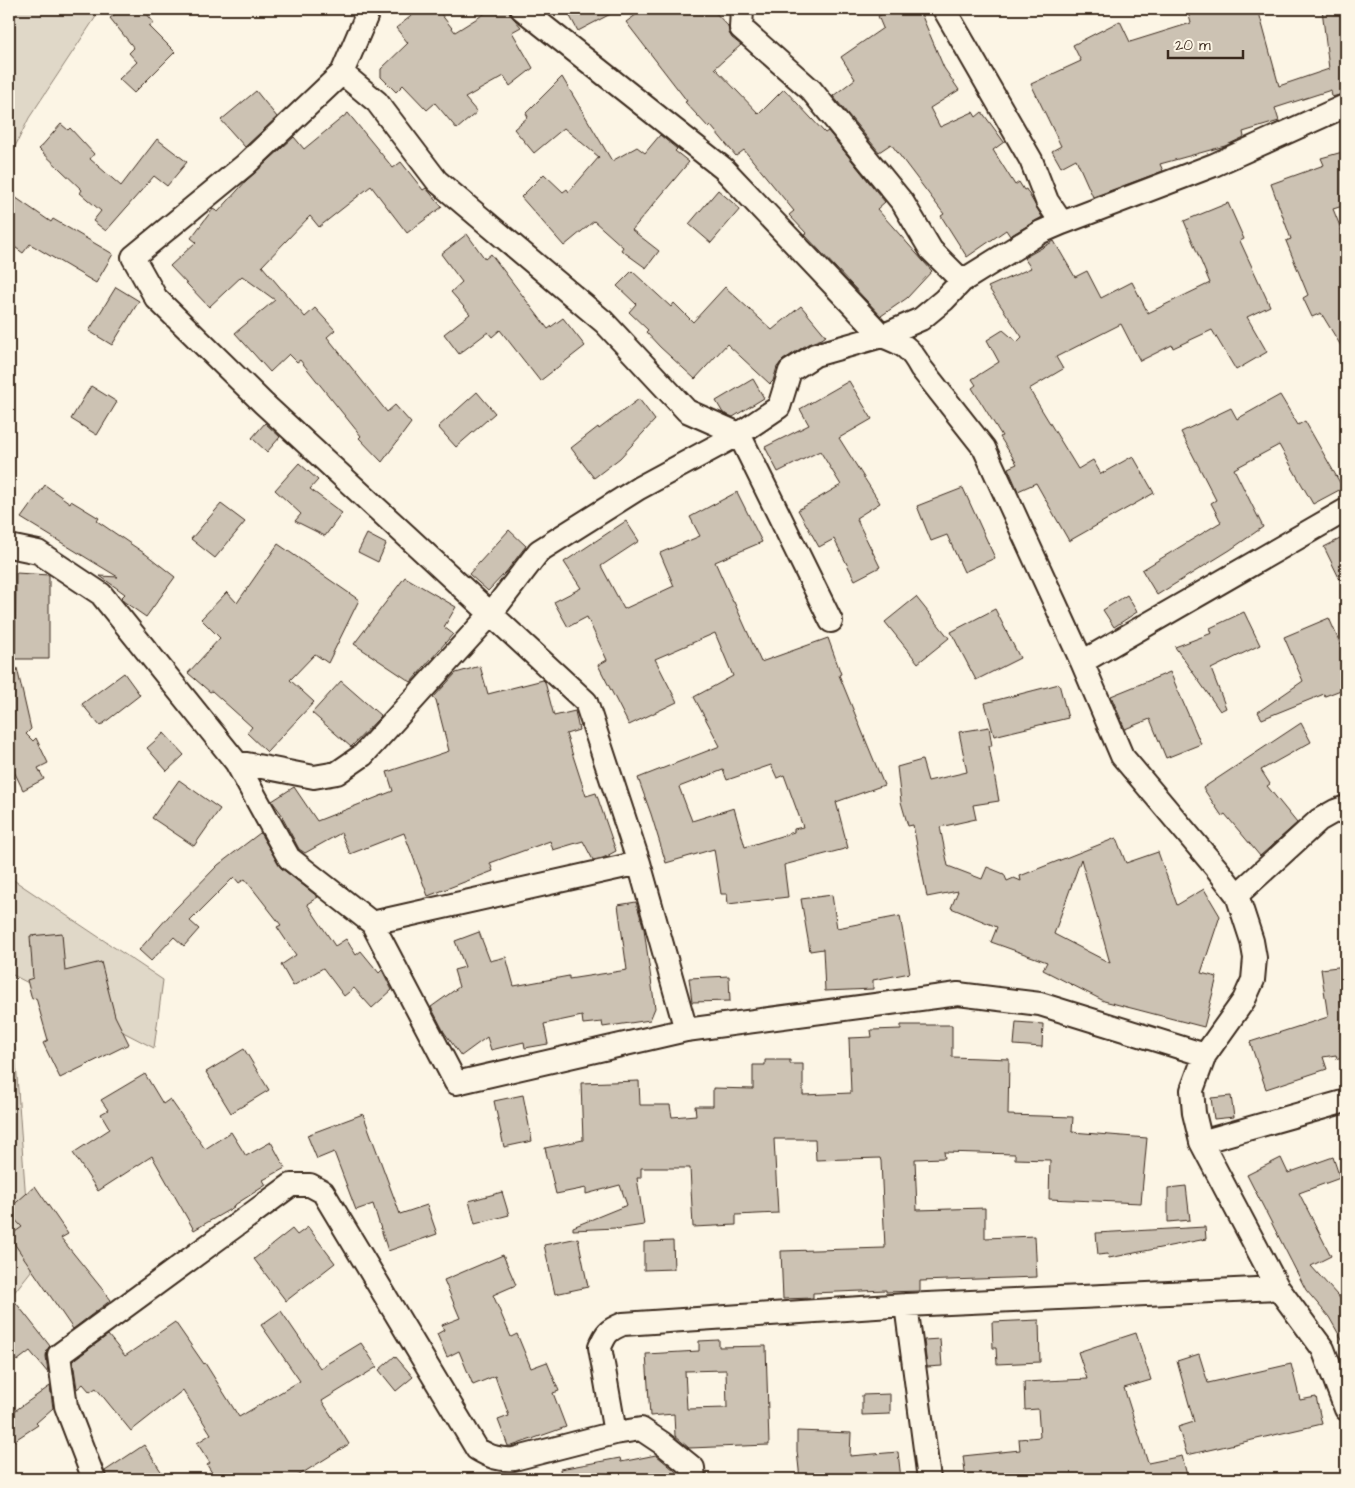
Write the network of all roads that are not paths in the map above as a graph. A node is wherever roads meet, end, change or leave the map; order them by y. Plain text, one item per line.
1 (362, 9) edge
2 (522, 9) edge
3 (742, 9) edge
4 (944, 9) edge
5 (342, 73) junction
6 (1345, 106) edge
7 (1062, 223) junction
8 (962, 281) junction
9 (882, 336) junction
10 (739, 434) junction
11 (1346, 510) edge
12 (9, 546) edge
13 (490, 615) junction
14 (831, 621) dead end
15 (1082, 662) junction
16 (236, 762) junction
17 (1346, 807) edge
18 (639, 863) junction
19 (1237, 895) junction
20 (372, 923) junction
21 (686, 1030) junction
22 (1205, 1054) junction
23 (1346, 1101) edge
24 (1201, 1142) junction
25 (1278, 1288) junction
26 (906, 1305) junction
27 (1346, 1409) edge
28 (615, 1433) junction
29 (94, 1479) edge
30 (694, 1479) edge
31 (929, 1479) edge

1 - 5 street
2 - 9 street
3 - 8 street
4 - 7 street
5 - 10 street
5 - 13 street
6 - 7 street
7 - 8 street
8 - 9 street
9 - 10 street
9 - 15 street
10 - 13 street
10 - 14 street
11 - 15 street
12 - 16 street
13 - 16 street
13 - 18 street
15 - 19 street
16 - 20 street
17 - 19 street
18 - 20 street
18 - 21 street
19 - 22 street
20 - 21 street
21 - 22 street
22 - 24 street
23 - 24 street
24 - 25 street
25 - 26 street
25 - 27 street
26 - 28 street
26 - 31 street
28 - 29 street
28 - 30 street

